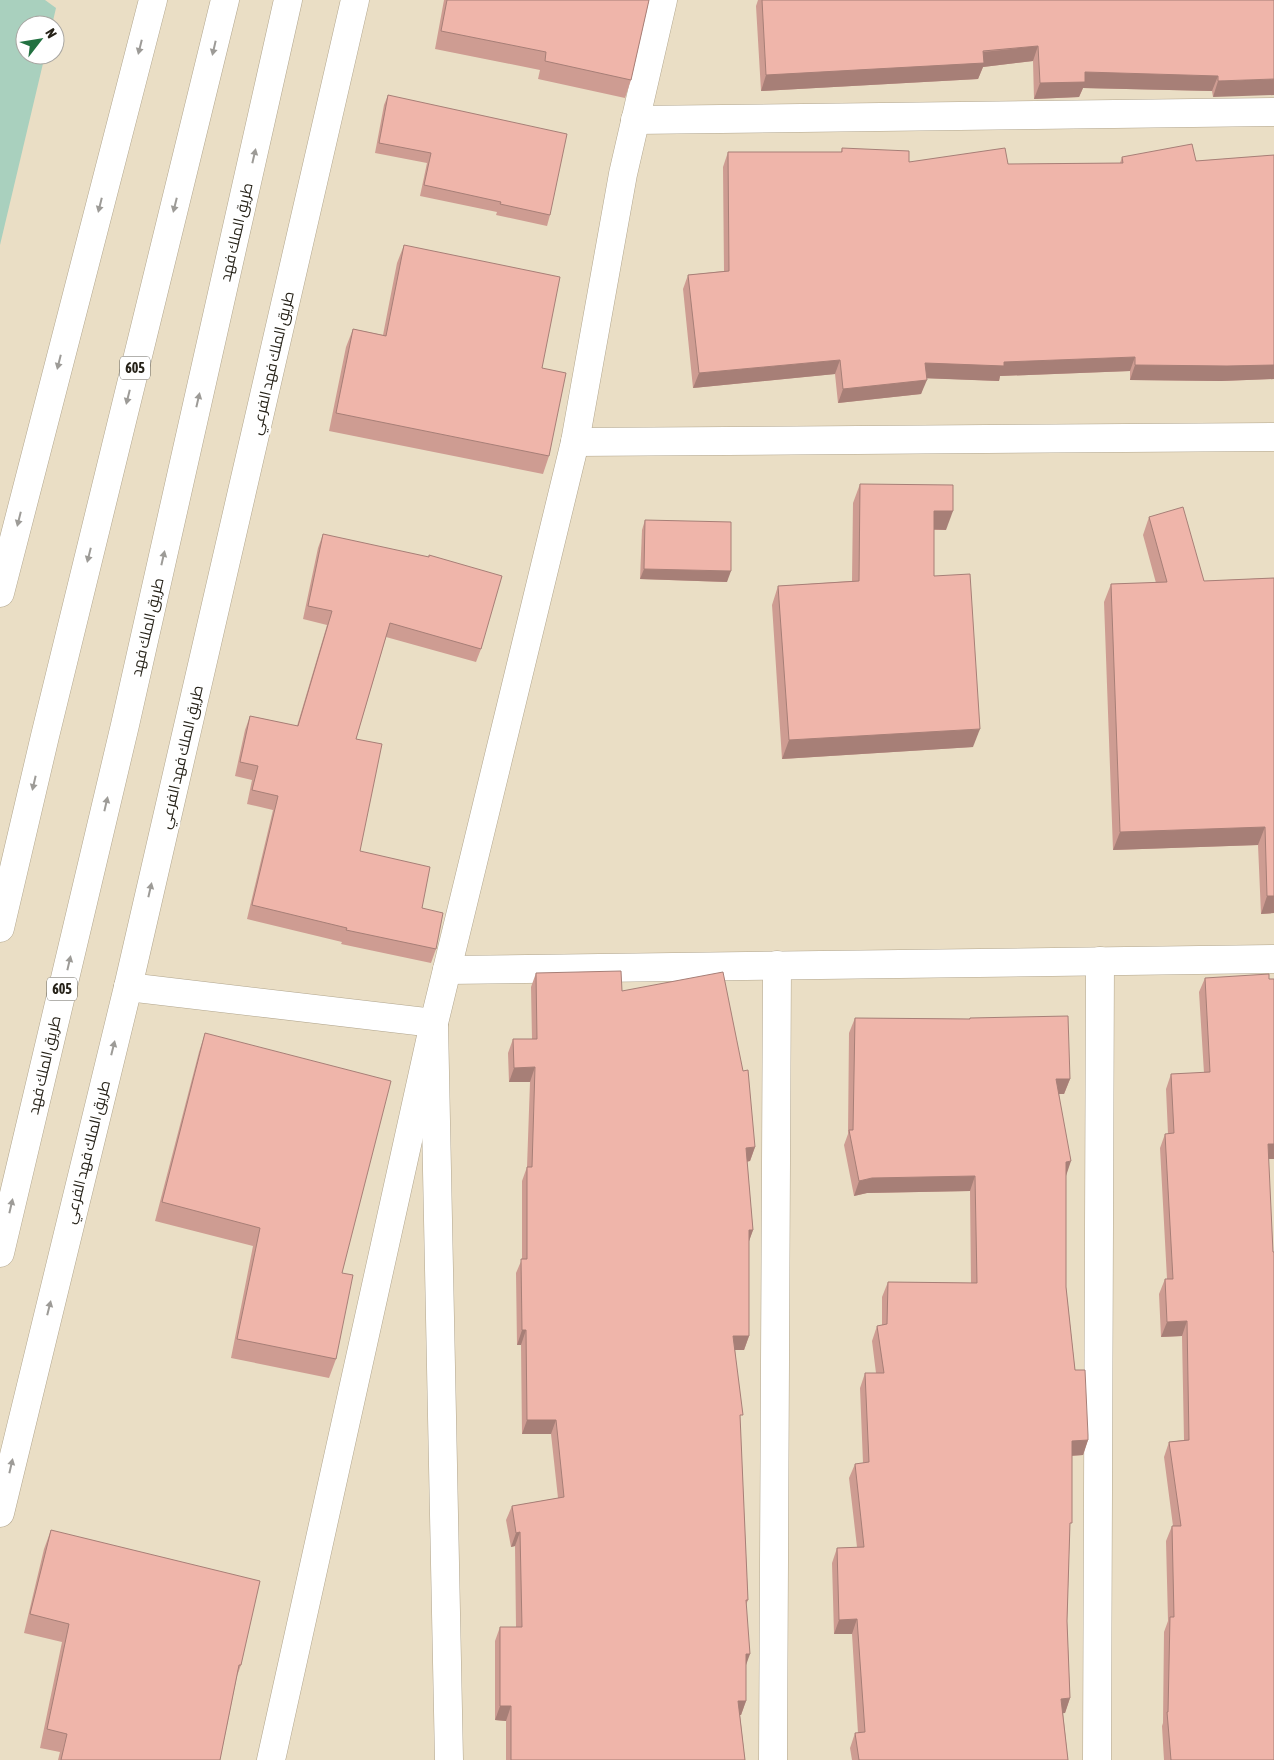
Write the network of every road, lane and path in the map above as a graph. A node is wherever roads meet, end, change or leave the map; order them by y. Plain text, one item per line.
1 (153, 0) edge
2 (225, 0) edge
3 (290, 0) edge
4 (355, 0) edge
5 (663, 0) edge
6 (1274, 112) edge
7 (635, 120) junction
8 (1274, 437) edge
9 (574, 442) junction
10 (0, 593) edge
11 (0, 928) edge
12 (1274, 959) edge
13 (1100, 961) junction
14 (776, 965) junction
15 (447, 970) junction
16 (128, 987) junction
17 (434, 1022) junction
18 (0, 1253) edge
19 (0, 1513) edge
20 (271, 1760) edge
21 (449, 1760) edge
22 (773, 1760) edge
23 (1098, 1760) edge

1 -> 10 main road
2 -> 11 main road, 605
18 -> 3 main road, طريق الملك فهد / 605
16 -> 4 main road, طريق الملك فهد الفرعي
5 - 7 main road
6 - 7 main road
7 - 9 main road
8 - 9 main road
9 - 15 main road
12 - 13 main road
13 - 14 main road
13 - 23 main road
14 - 15 main road
14 - 22 main road
15 - 17 main road
16 - 17 main road
19 -> 16 main road, طريق الملك فهد الفرعي
17 - 20 main road
17 - 21 main road

